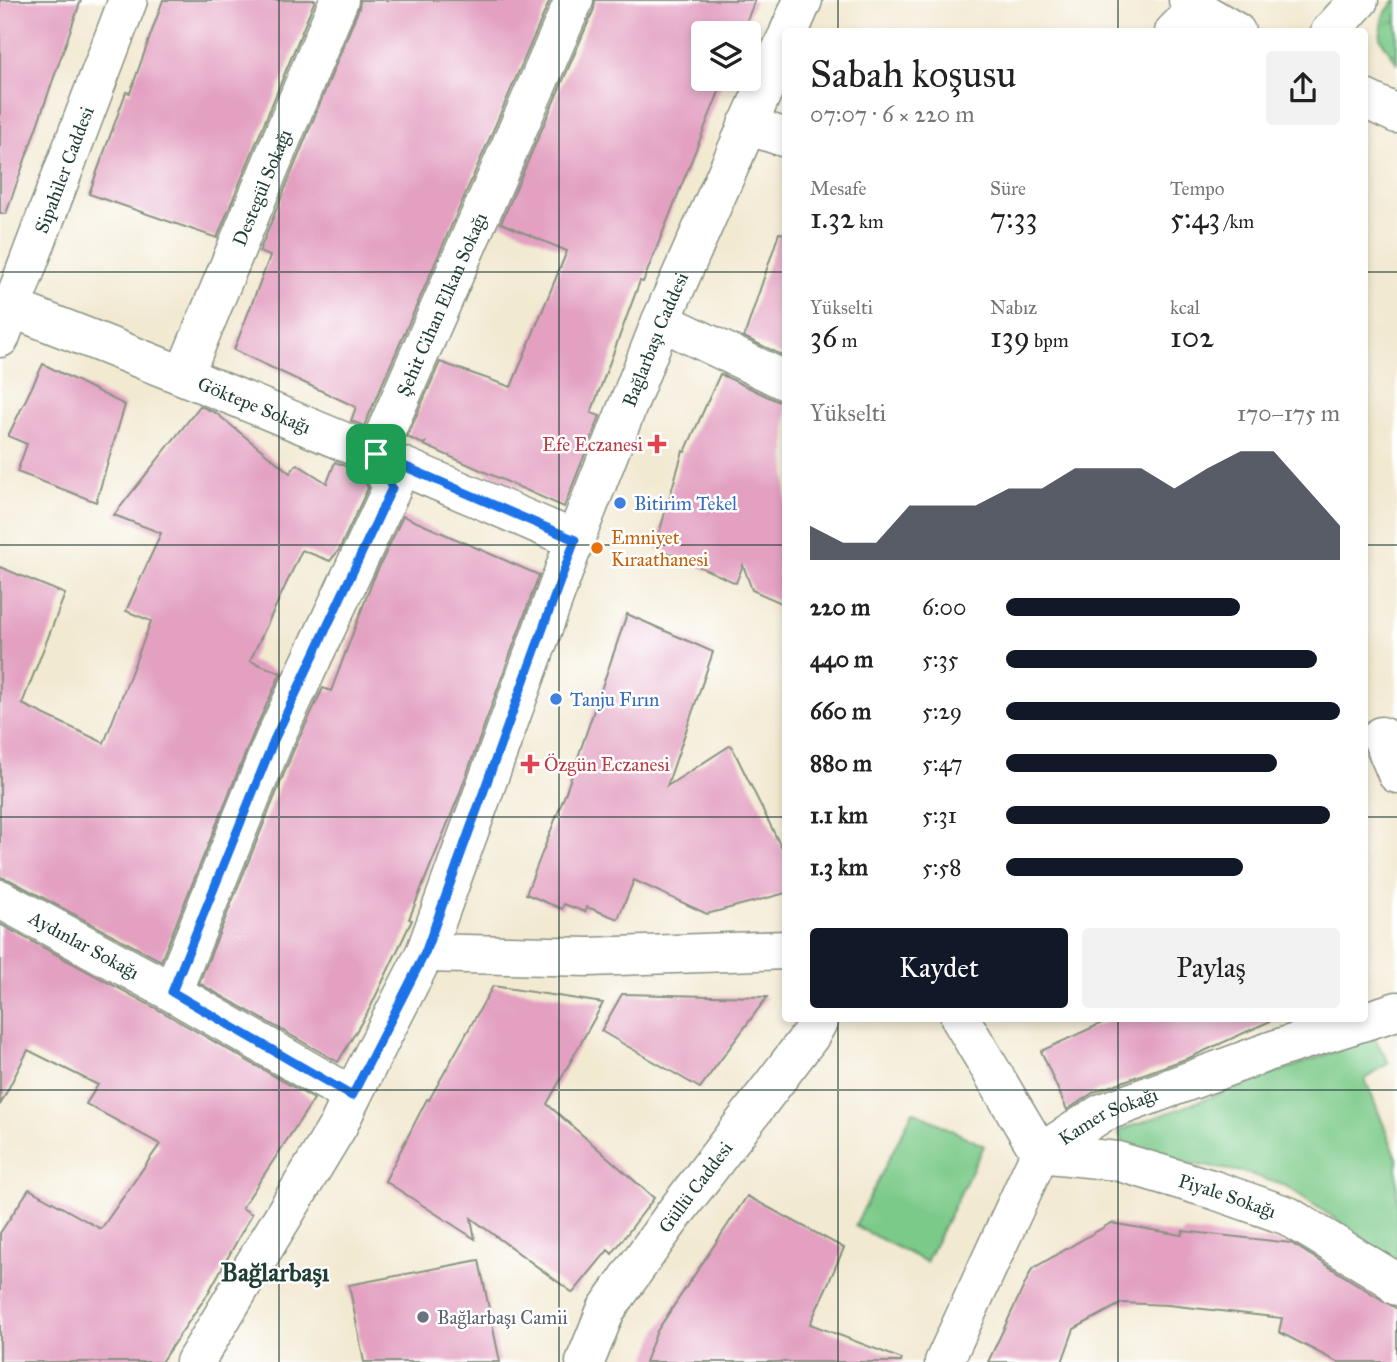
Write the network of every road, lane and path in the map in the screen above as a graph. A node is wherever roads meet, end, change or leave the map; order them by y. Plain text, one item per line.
1 (128, 0) edge
2 (339, 0) edge
3 (574, 0) edge
4 (803, 0) edge
5 (1359, 0) edge
6 (1186, 14) edge
7 (791, 28) edge
8 (1225, 28) edge
9 (1334, 28) edge
10 (782, 48) edge
11 (1368, 100) edge
12 (1397, 114) edge
13 (747, 125) junction
14 (782, 137) edge
15 (661, 321) junction
16 (5, 323) edge
17 (184, 375) junction
18 (782, 379) edge
19 (376, 454) junction
20 (575, 540) junction
21 (1381, 736) edge
22 (1397, 774) edge
23 (0, 900) edge
24 (782, 950) edge
25 (425, 953) junction
26 (172, 992) junction
27 (1397, 1011) edge
28 (1368, 1020) edge
29 (818, 1022) edge
30 (962, 1022) edge
31 (1362, 1022) edge
32 (352, 1096) junction
33 (1040, 1153) junction
34 (1397, 1286) edge
35 (195, 1362) edge
36 (585, 1362) edge
37 (944, 1362) edge

1 - 16 street, Sipahiler Caddesi
2 - 17 street, Destegül Sokağı
3 - 19 street, Şehit Cihan Elkan Sokağı
4 - 7 street
5 - 9 street
6 - 8 street
10 - 13 street, Bağlarbaşı Caddesi
11 - 12 street
13 - 14 street
13 - 15 street, Bağlarbaşı Caddesi
15 - 18 street
15 - 20 street, Bağlarbaşı Caddesi
16 - 17 street, Göktepe Sokağı
17 - 19 street, Göktepe Sokağı
19 - 20 street, Göktepe Sokağı
19 - 26 street
20 - 25 street, Bağlarbaşı Caddesi
21 - 22 street
23 - 26 street, Aydınlar Sokağı
24 - 25 street
25 - 32 street, Bağlarbaşı Caddesi
26 - 32 street, Aydınlar Sokağı
27 - 28 street, Kamer Sokağı
29 - 36 street, Güllü Caddesi
30 - 33 street
31 - 33 street, Kamer Sokağı
32 - 35 street, Bağlarbaşı Caddesi
33 - 34 street, Piyale Sokağı
33 - 37 street, Kamer Sokağı

